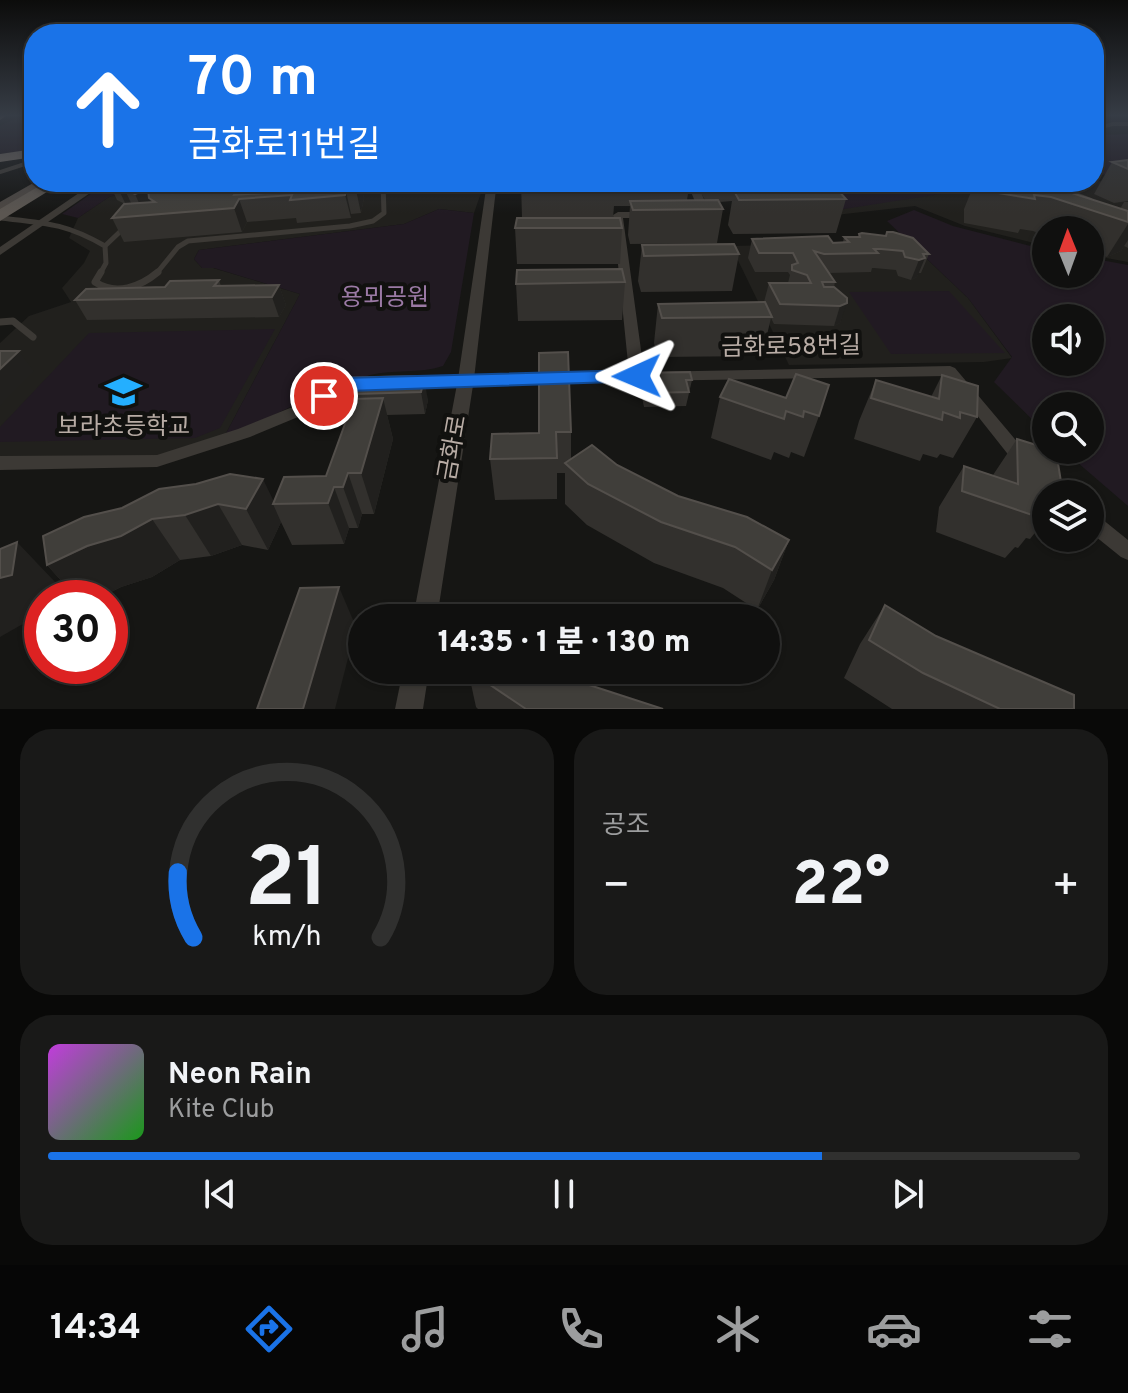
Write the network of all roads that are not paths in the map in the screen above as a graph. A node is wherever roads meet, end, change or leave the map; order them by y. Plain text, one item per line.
1 (24, 154) edge
2 (0, 158) edge
3 (24, 164) edge
4 (0, 172) edge
5 (24, 185) edge
6 (27, 192) edge
7 (40, 192) edge
8 (86, 192) edge
9 (383, 192) edge
10 (491, 192) edge
11 (696, 192) edge
12 (1069, 192) edge
13 (268, 194) edge
14 (253, 195) edge
15 (0, 199) edge
16 (1099, 203) edge
17 (0, 208) edge
18 (662, 215) edge
19 (691, 215) edge
20 (0, 217) edge
21 (138, 219) edge
22 (43, 222) junction
23 (105, 246) junction
24 (0, 252) edge
25 (0, 322) edge
26 (33, 337) dead end
27 (637, 376) junction
28 (466, 379) junction
29 (390, 382) edge
30 (359, 384) edge
31 (0, 463) edge
32 (1036, 473) edge
33 (1104, 532) edge
34 (1128, 551) edge
35 (427, 604) edge
36 (413, 684) edge
37 (409, 709) edge

1 - 2 highway
3 - 4 lane
5 - 15 main road
6 - 17 main road
7 - 20 main road
8 - 22 street
9 - 23 lane
10 - 28 street, 금화로
11 - 19 street
12 - 16 lane
13 - 14 lane
18 - 27 street
20 - 22 lane
21 - 23 lane
22 - 23 lane
22 - 24 street
25 - 26 lane
27 - 28 street, 금화로58번길
27 - 32 street, 금화로58번길
28 - 29 street, 금화로58번길
28 - 35 street, 금화로
30 - 31 street
33 - 34 street
36 - 37 street

